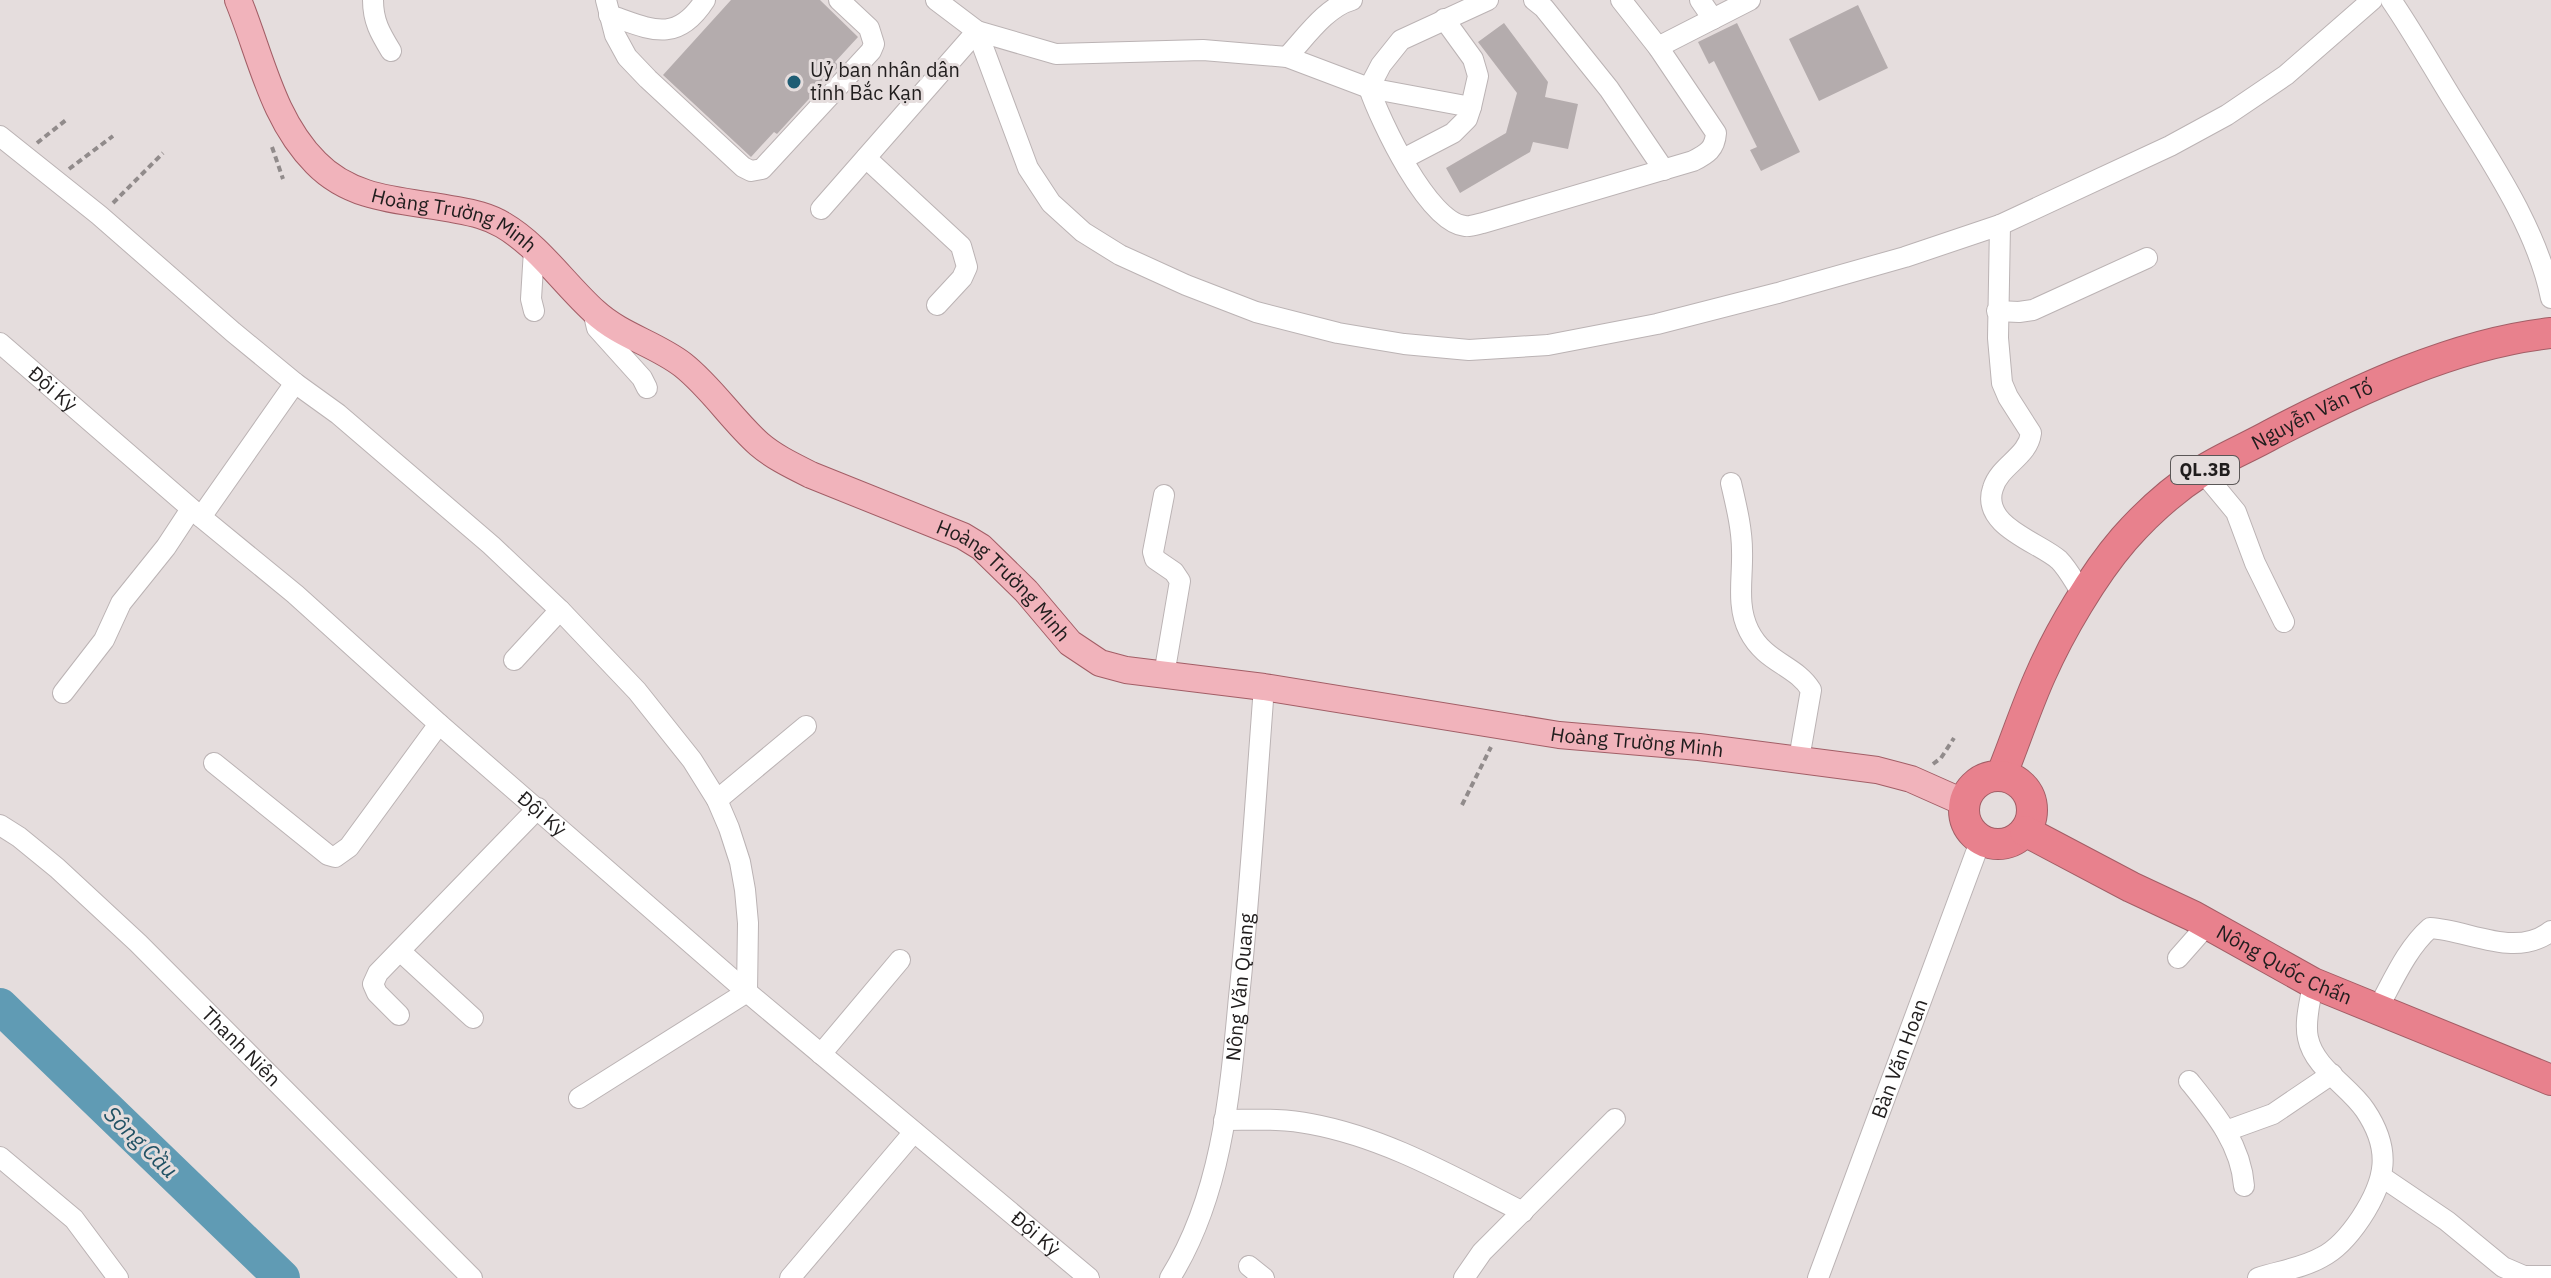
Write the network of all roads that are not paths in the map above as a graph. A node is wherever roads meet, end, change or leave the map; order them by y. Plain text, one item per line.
1 (238, 0) edge
2 (373, 0) edge
3 (839, 0) edge
4 (936, 0) edge
5 (1352, 0) edge
6 (1488, 0) edge
7 (1534, 0) edge
8 (1621, 0) edge
9 (1700, 0) edge
10 (1750, 0) edge
11 (2372, 0) edge
12 (2391, 0) edge
13 (701, 2) edge
14 (608, 7) edge
15 (1444, 19) junction
16 (1713, 19) junction
17 (977, 31) junction
18 (1658, 47) junction
19 (391, 51) dead end
20 (1287, 57) junction
21 (1369, 88) junction
22 (1471, 107) junction
23 (0, 136) edge
24 (866, 158) junction
25 (1403, 159) junction
26 (1664, 170) junction
27 (821, 209) dead end
28 (2000, 225) junction
29 (534, 250) junction
30 (2147, 258) dead end
31 (2551, 298) edge
32 (937, 305) dead end
33 (534, 311) dead end
34 (593, 311) junction
35 (1997, 311) junction
36 (2551, 333) edge
37 (0, 343) edge
38 (295, 383) junction
39 (647, 388) dead end
40 (2202, 471) junction
41 (1731, 483) dead end
42 (1164, 495) dead end
43 (196, 513) junction
44 (2084, 596) junction
45 (560, 610) junction
46 (2284, 622) dead end
47 (514, 660) dead end
48 (1164, 675) junction
49 (1264, 687) junction
50 (63, 693) dead end
51 (439, 724) junction
52 (806, 726) dead end
53 (1799, 759) junction
54 (214, 763) dead end
55 (2001, 776) junction
56 (717, 800) junction
57 (1965, 803) junction
58 (538, 808) junction
59 (0, 825) edge
60 (2025, 831) junction
61 (1981, 839) junction
62 (2201, 920) junction
63 (2551, 931) edge
64 (400, 951) junction
65 (2178, 958) dead end
66 (900, 960) dead end
67 (2313, 983) junction
68 (747, 992) junction
69 (2378, 1008) junction
70 (399, 1015) dead end
71 (473, 1018) dead end
72 (821, 1054) junction
73 (2332, 1074) junction
74 (2551, 1080) edge
75 (2189, 1081) dead end
76 (579, 1098) dead end
77 (1615, 1119) dead end
78 (1224, 1120) junction
79 (2226, 1131) junction
80 (914, 1132) junction
81 (0, 1157) edge
82 (2382, 1177) junction
83 (2244, 1186) dead end
84 (1523, 1212) junction
85 (2551, 1276) edge
86 (118, 1278) edge
87 (472, 1278) edge
88 (790, 1278) edge
89 (1089, 1278) edge
90 (1170, 1278) edge
91 (1464, 1278) edge
92 (1818, 1278) edge
93 (2258, 1278) edge

1 - 29 main road, Hoàng Trường Minh
2 - 19 street
3 - 14 street
4 - 17 street
5 - 20 street
6 - 15 street
7 - 26 street
8 - 18 street
9 - 16 street
10 - 16 street
11 - 28 street
12 - 31 street
13 - 14 street
15 - 21 street
15 - 22 street
16 - 18 street
17 - 20 street
17 - 24 street
17 - 28 street
18 - 26 street
20 - 21 street
21 - 22 street
21 - 25 street
22 - 25 street
23 - 38 street
24 - 27 street
24 - 32 street
25 - 26 street
28 - 35 street
29 - 33 street
29 - 34 main road, Hoàng Trường Minh
30 - 35 street
34 - 39 street
34 - 48 main road, Hoàng Trường Minh
35 - 44 street
36 - 40 highway, Nguyễn Văn Tố / QL.3B
37 - 43 street, Đội Kỳ
38 - 43 street
38 - 45 street
40 - 44 highway, Nguyễn Văn Tố / QL.3B
40 - 46 street
41 - 53 street
42 - 48 street
43 - 50 street
43 - 51 street, Đội Kỳ
44 - 55 highway, Nguyễn Văn Tố / QL.3B
45 - 47 street
45 - 56 street
48 - 49 main road, Hoàng Trường Minh
49 - 53 main road, Hoàng Trường Minh
49 - 78 street, Nông Văn Quang
51 - 54 street
51 - 58 street, Đội Kỳ
52 - 56 street
53 - 57 main road, Hoàng Trường Minh
55 - 57 highway
55 - 60 highway
56 - 68 street
57 - 61 highway
58 - 64 street
58 - 68 street, Đội Kỳ
59 - 87 street, Thanh Niên
60 - 61 highway
60 - 62 highway, Nông Quốc Chấn
61 - 92 street, Bàn Văn Hoan
62 - 65 street
62 - 67 highway, Nông Quốc Chấn
63 - 69 street
64 - 70 street
64 - 71 street
66 - 72 street
67 - 69 highway, Nông Quốc Chấn
67 - 73 street
68 - 72 street, Đội Kỳ
68 - 76 street
69 - 74 highway, Nông Quốc Chấn
72 - 80 street, Đội Kỳ
73 - 79 street
73 - 82 street
75 - 79 street
77 - 84 street
78 - 84 street
78 - 90 street, Nông Văn Quang
79 - 83 street
80 - 88 street
80 - 89 street, Đội Kỳ
81 - 86 street
82 - 85 street
82 - 93 street
84 - 91 street

